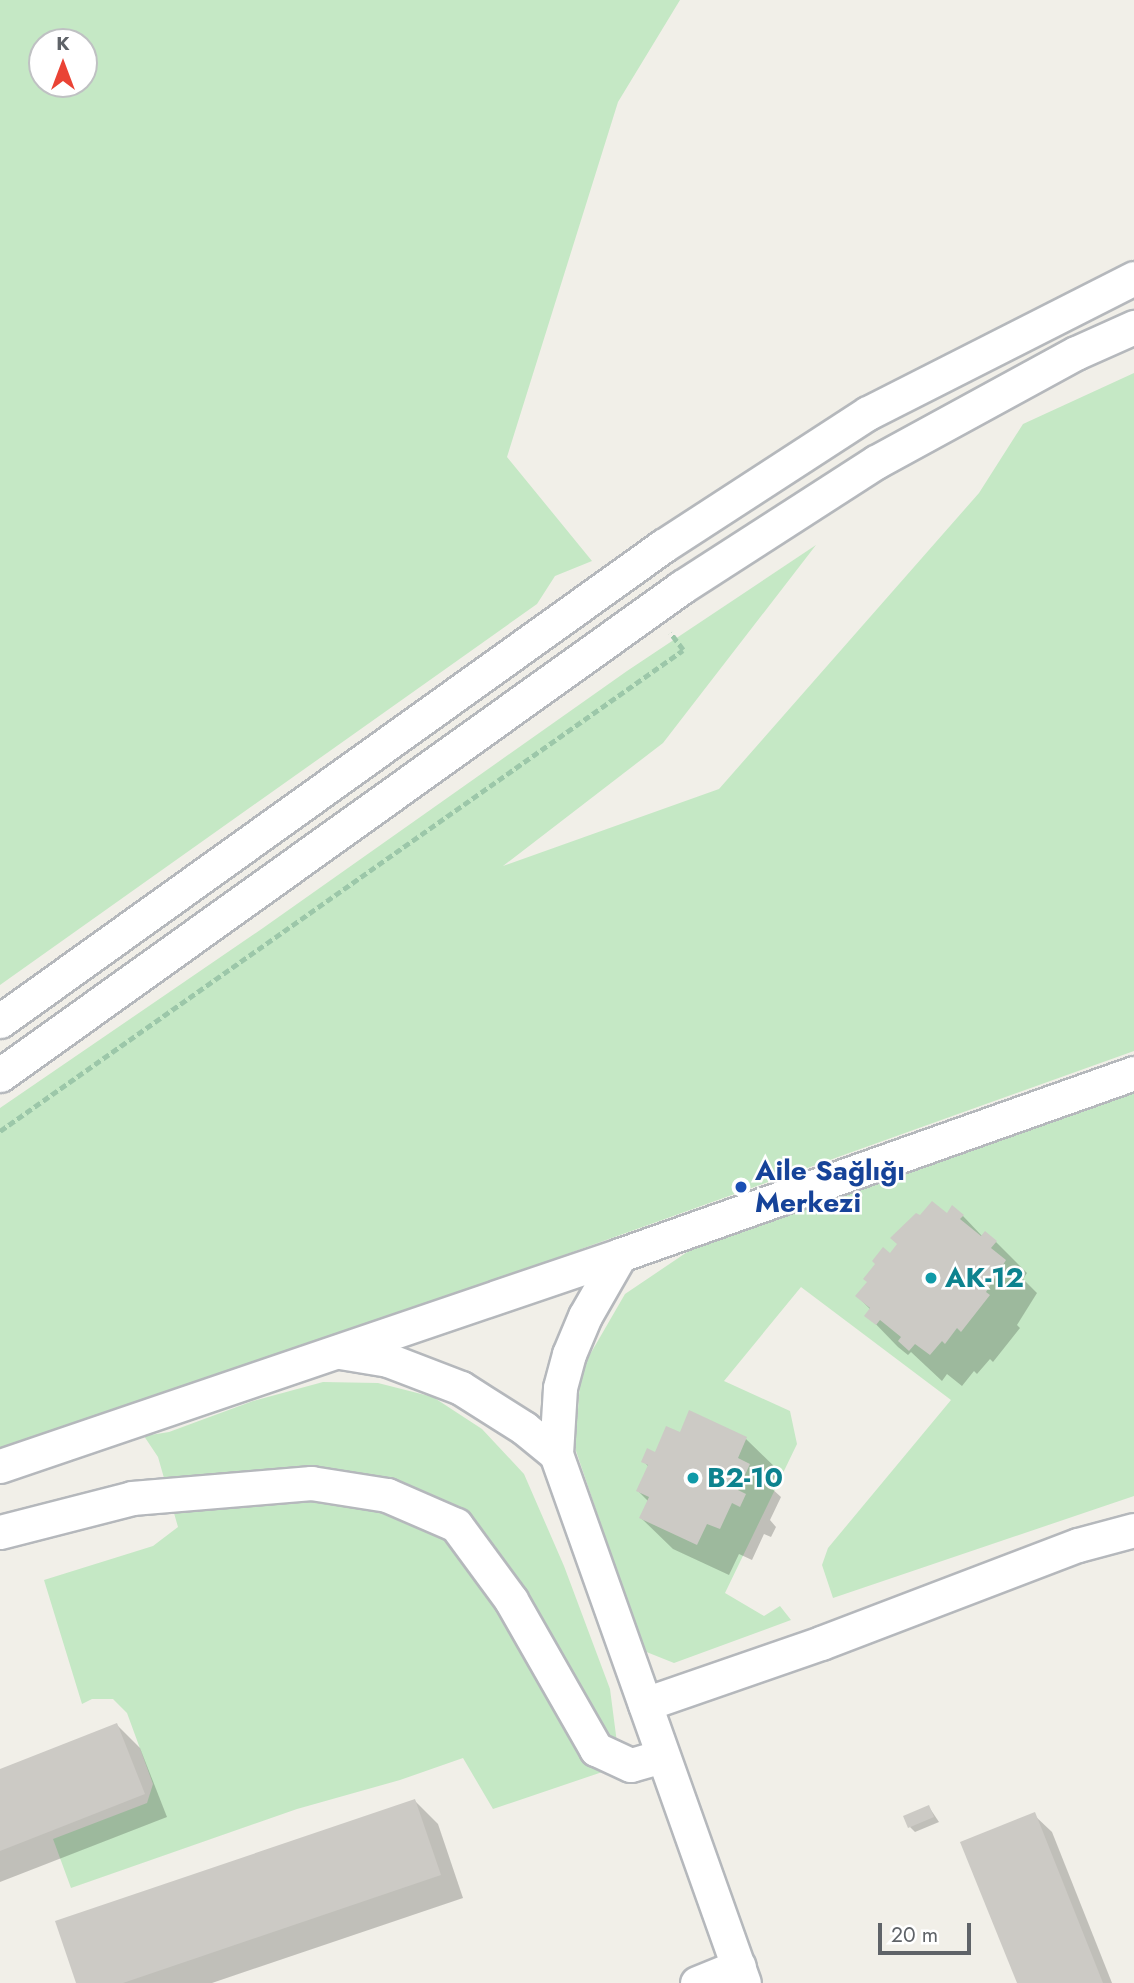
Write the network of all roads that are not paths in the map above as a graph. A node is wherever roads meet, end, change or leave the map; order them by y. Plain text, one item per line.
1 (1134, 278) edge
2 (1134, 327) edge
3 (0, 1021) edge
4 (1134, 1073) edge
5 (0, 1075) edge
6 (620, 1255) junction
7 (338, 1351) junction
8 (555, 1454) junction
9 (0, 1466) edge
10 (1134, 1530) edge
11 (0, 1532) edge
12 (645, 1704) junction
13 (663, 1756) junction
14 (742, 1975) edge
15 (697, 1983) edge

1 - 3 street
2 - 5 street
4 - 6 street
6 - 7 street
6 - 8 street
7 - 8 street
7 - 9 street
8 - 12 street
10 - 12 street
11 - 13 street
12 - 13 street
13 - 14 street
14 - 15 street

